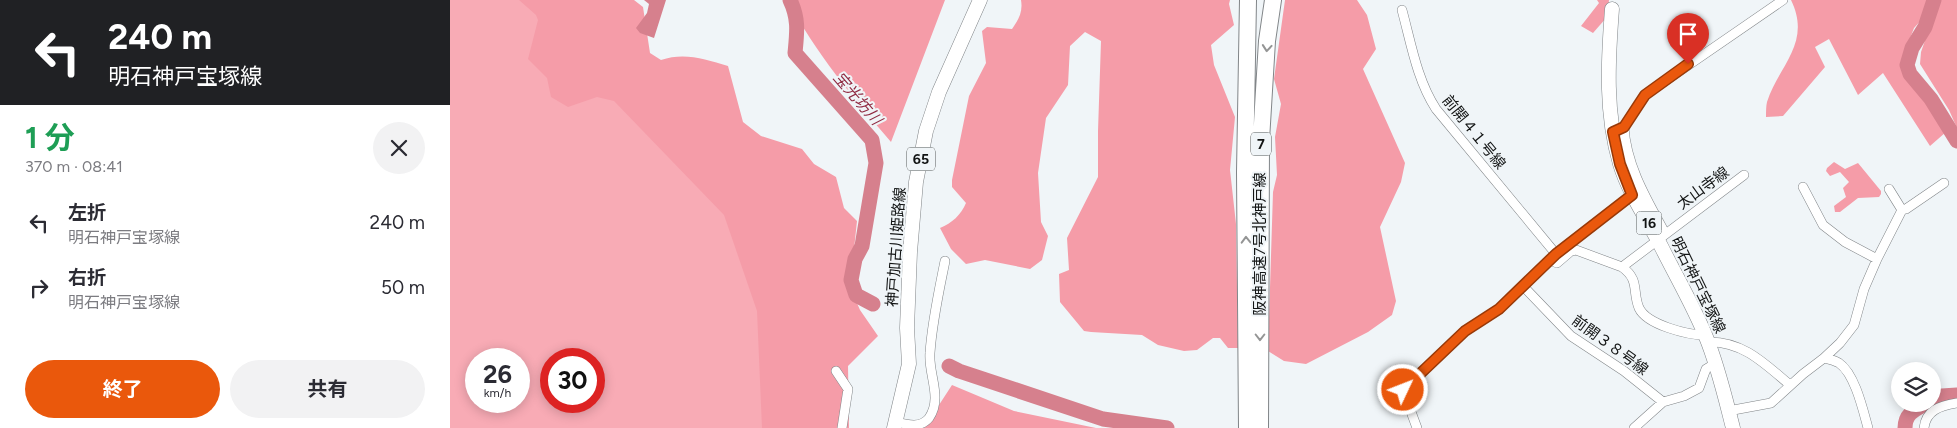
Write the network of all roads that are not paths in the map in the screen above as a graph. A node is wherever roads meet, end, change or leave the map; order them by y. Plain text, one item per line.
1 (980, 0) edge
2 (1248, 0) edge
3 (1273, 0) edge
4 (1783, 0) edge
5 (1612, 9) dead end
6 (1402, 10) dead end
7 (1618, 130) junction
8 (1744, 174) dead end
9 (1944, 182) dead end
10 (1803, 187) dead end
11 (1889, 189) dead end
12 (1632, 195) junction
13 (1902, 210) junction
14 (1661, 236) junction
15 (1553, 257) junction
16 (1877, 259) junction
17 (945, 261) dead end
18 (1622, 267) junction
19 (1524, 286) junction
20 (1253, 289) junction
21 (1706, 338) junction
22 (1824, 358) junction
23 (1716, 363) junction
24 (836, 372) dead end
25 (1790, 385) junction
26 (1663, 402) junction
27 (1957, 403) edge
28 (1728, 411) junction
29 (892, 426) edge
30 (842, 428) edge
31 (1247, 428) edge
32 (1260, 428) edge
33 (1417, 428) edge
34 (1634, 428) edge
35 (1733, 428) edge
36 (1868, 428) edge
37 (1924, 428) edge

1 - 29 main road, 神戸加古川姫路線 / 65
20 -> 2 highway, 阪神高速7号北神戸線 / 7
3 -> 20 highway, 阪神高速7号北神戸線 / 7
4 - 7 street
5 - 7 main road, 明石神戸宝塚線 / 16
6 - 15 street, 前開４１号線
7 - 12 main road, 明石神戸宝塚線 / 16
7 - 14 street
8 - 14 street, 太山寺線
9 - 13 street
10 - 16 street
11 - 13 street
12 - 14 main road, 明石神戸宝塚線 / 16
12 - 15 street
13 - 16 street
14 - 18 street, 太山寺線
14 - 21 main road, 明石神戸宝塚線 / 16
15 - 18 street
15 - 19 street
16 - 22 street
17 - 29 street
18 - 21 street
19 - 26 street, 前開３８号線
19 - 33 street
20 - 31 highway, 阪神高速7号北神戸線 / 7
20 -> 32 highway, 阪神高速7号北神戸線 / 7
21 - 23 main road, 明石神戸宝塚線 / 16
21 - 25 street
22 - 25 street
22 - 36 street
23 - 26 street
23 - 28 main road, 明石神戸宝塚線 / 16
24 - 30 street
25 - 28 street
26 - 34 street
27 - 37 street
28 - 35 main road, 明石神戸宝塚線 / 16

